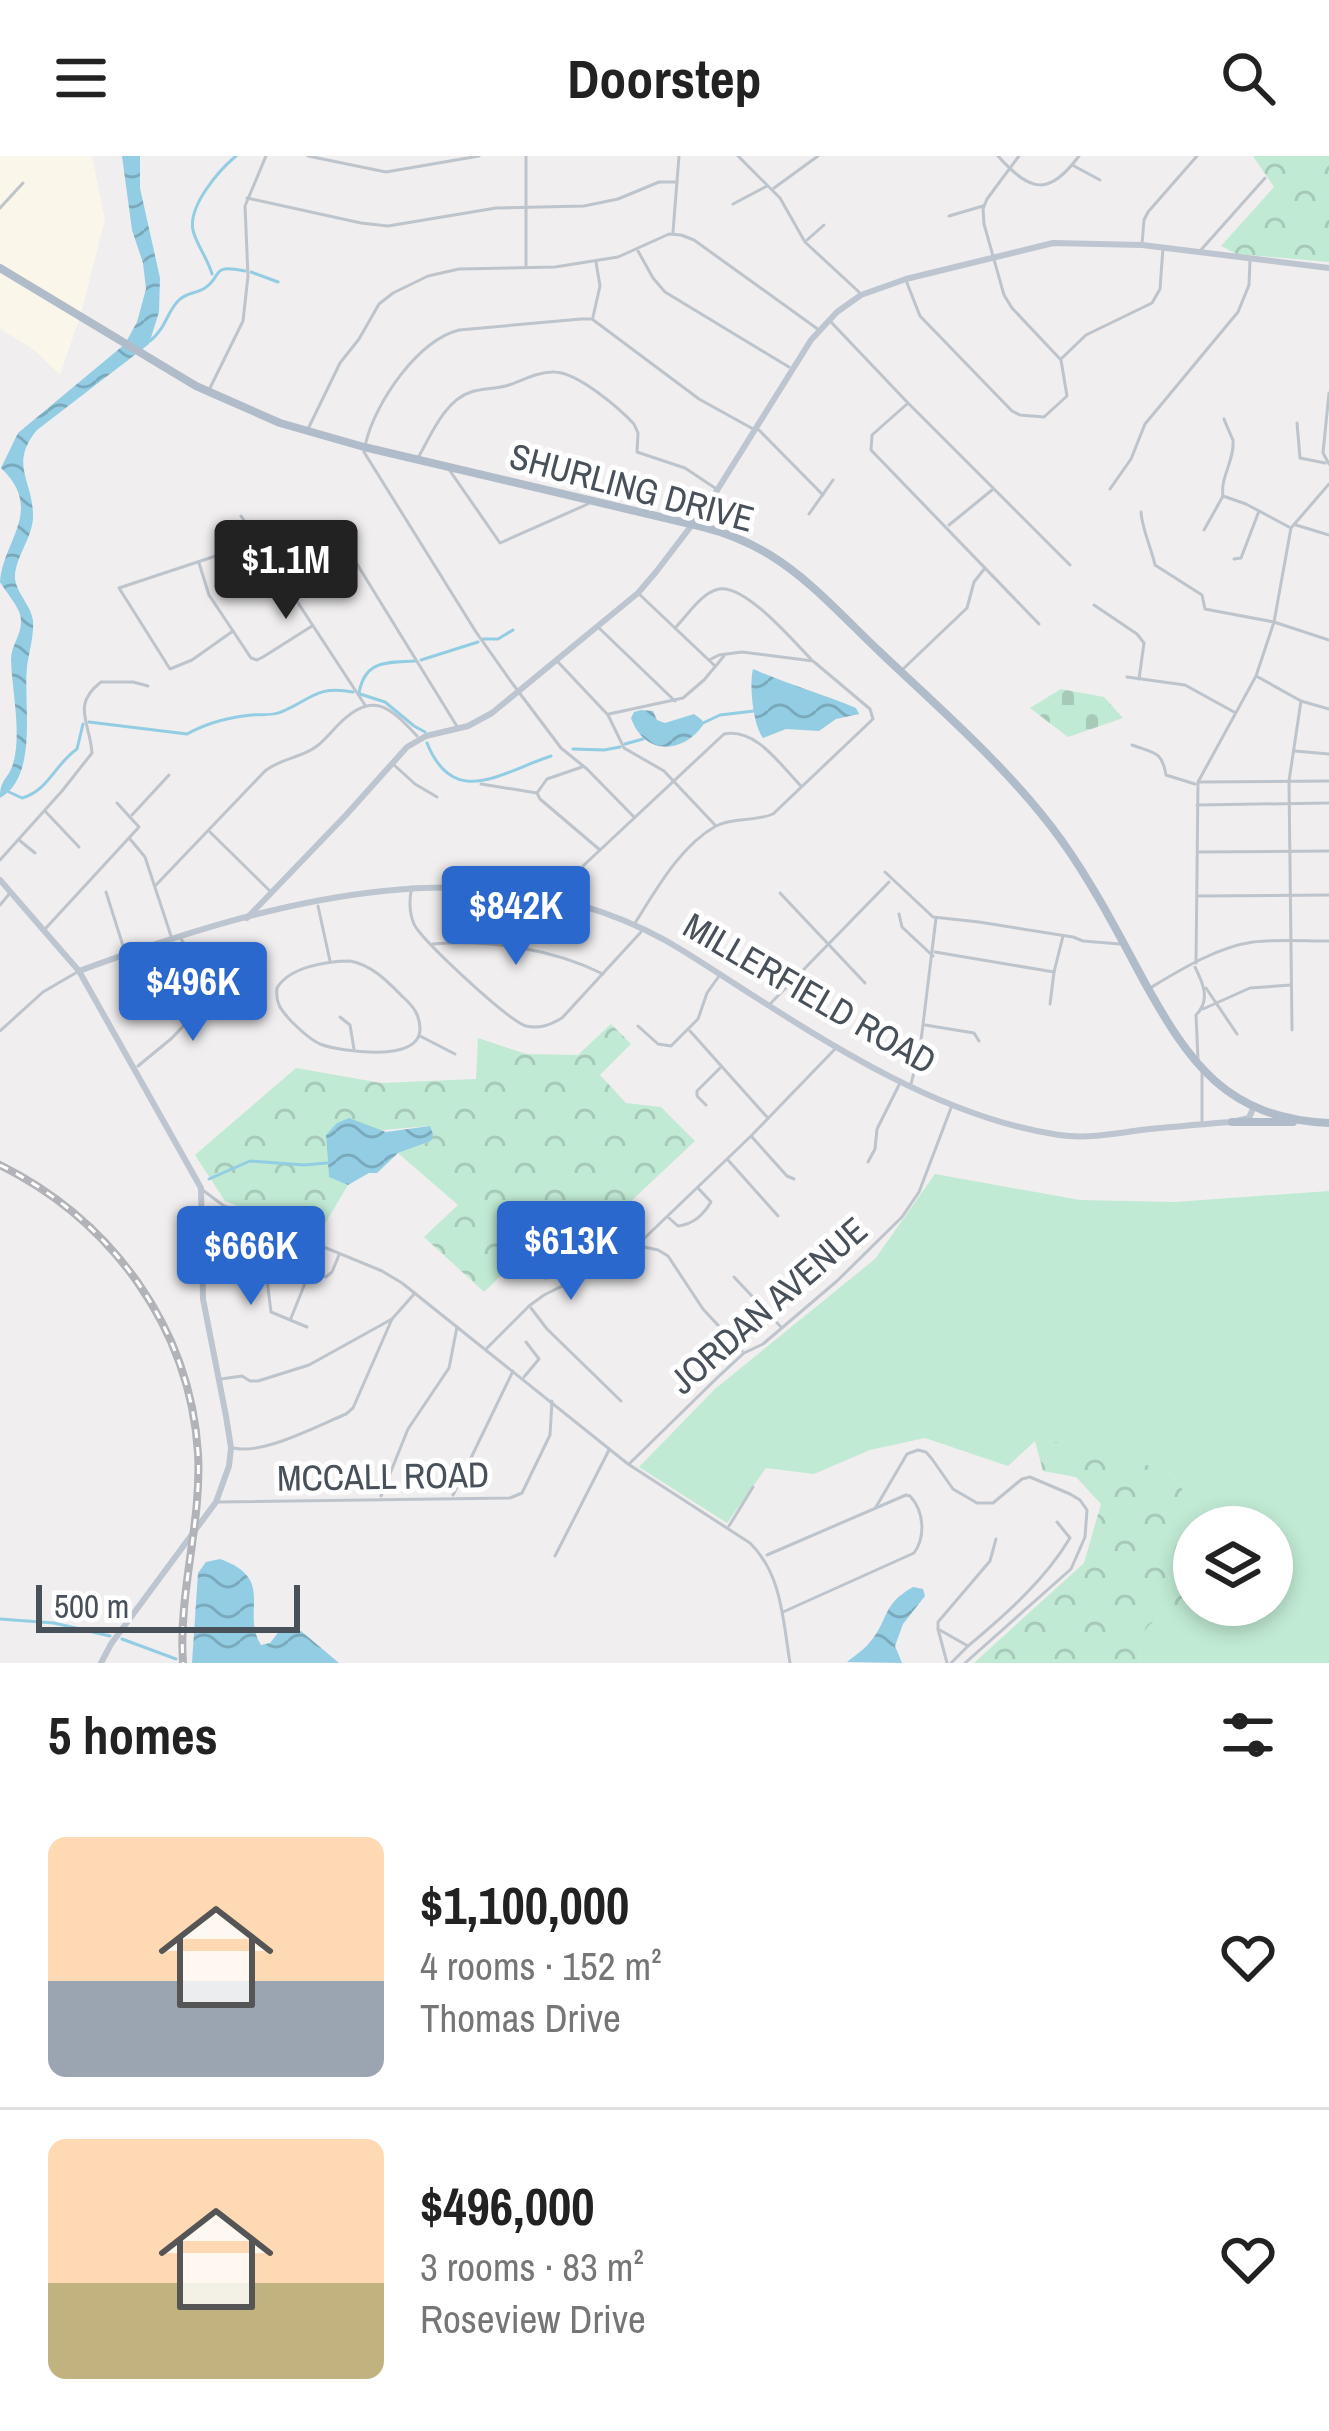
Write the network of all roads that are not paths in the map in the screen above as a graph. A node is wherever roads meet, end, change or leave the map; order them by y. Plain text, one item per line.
1 (266, 156) edge
2 (308, 156) edge
3 (479, 156) edge
4 (526, 156) edge
5 (679, 156) edge
6 (738, 156) edge
7 (818, 156) edge
8 (998, 156) edge
9 (1019, 156) edge
10 (1079, 156) edge
11 (1197, 156) edge
12 (1072, 165) junction
13 (1010, 170) junction
14 (1265, 178) dead end
15 (1100, 180) dead end
16 (676, 182) junction
17 (23, 183) dead end
18 (771, 187) junction
19 (247, 198) junction
20 (733, 204) dead end
21 (984, 205) junction
22 (0, 208) edge
23 (526, 208) junction
24 (950, 216) dead end
25 (824, 225) dead end
26 (673, 234) junction
27 (805, 242) junction
28 (1142, 245) junction
29 (1163, 248) junction
30 (638, 250) junction
31 (1198, 252) junction
32 (992, 256) junction
33 (1250, 260) junction
34 (596, 261) junction
35 (526, 267) junction
36 (0, 268) edge
37 (1329, 268) edge
38 (906, 279) junction
39 (861, 296) junction
40 (592, 319) junction
41 (829, 320) junction
42 (819, 330) junction
43 (1061, 360) junction
44 (793, 369) junction
45 (208, 392) junction
46 (1329, 393) edge
47 (908, 403) junction
48 (1224, 419) dead end
49 (1298, 424) dead end
50 (757, 430) junction
51 (306, 432) junction
52 (364, 447) junction
53 (1300, 458) junction
54 (418, 460) junction
55 (1328, 464) edge
56 (447, 466) junction
57 (1296, 466) dead end
58 (833, 480) dead end
59 (1329, 484) edge
60 (994, 489) junction
61 (1110, 489) dead end
62 (718, 490) junction
63 (823, 495) junction
64 (1223, 496) junction
65 (592, 501) junction
66 (1259, 511) junction
67 (1141, 512) dead end
68 (809, 514) dead end
69 (241, 516) dead end
70 (692, 524) junction
71 (1293, 526) junction
72 (946, 528) junction
73 (1204, 530) dead end
74 (1329, 535) edge
75 (258, 542) junction
76 (264, 551) junction
77 (1234, 559) dead end
78 (199, 561) junction
79 (1070, 565) dead end
80 (985, 568) junction
81 (638, 593) junction
82 (1094, 604) dead end
83 (1274, 622) junction
84 (1039, 624) dead end
85 (312, 626) junction
86 (598, 627) junction
87 (675, 628) junction
88 (233, 631) junction
89 (792, 640) junction
90 (1329, 640) edge
91 (725, 654) junction
92 (785, 657) junction
93 (709, 659) junction
94 (556, 661) junction
95 (813, 662) junction
96 (715, 666) junction
97 (901, 672) junction
98 (1256, 676) junction
99 (1127, 677) dead end
100 (1139, 679) junction
101 (148, 686) dead end
102 (519, 692) junction
103 (674, 700) junction
104 (1301, 701) junction
105 (364, 706) junction
106 (1329, 709) edge
107 (1236, 712) junction
108 (608, 715) junction
109 (459, 729) junction
110 (419, 738) junction
111 (1132, 745) dead end
112 (1292, 751) junction
113 (1329, 754) edge
114 (392, 763) junction
115 (583, 766) junction
116 (170, 775) dead end
117 (673, 780) junction
118 (1288, 781) junction
119 (1329, 781) edge
120 (1197, 783) junction
121 (481, 784) dead end
122 (802, 787) junction
123 (537, 793) junction
124 (437, 797) dead end
125 (117, 803) dead end
126 (1329, 803) edge
127 (1290, 804) junction
128 (1196, 805) junction
129 (44, 810) junction
130 (130, 816) junction
131 (634, 817) junction
132 (716, 826) junction
133 (208, 830) junction
134 (18, 838) junction
135 (129, 838) junction
136 (79, 847) dead end
137 (600, 850) junction
138 (1290, 851) junction
139 (1329, 851) edge
140 (1196, 852) junction
141 (35, 853) dead end
142 (0, 860) edge
143 (885, 872) dead end
144 (0, 880) edge
145 (892, 881) junction
146 (155, 886) junction
147 (412, 887) junction
148 (270, 891) junction
149 (11, 892) junction
150 (106, 892) dead end
151 (780, 893) dead end
152 (1329, 895) edge
153 (1196, 896) junction
154 (1291, 896) junction
155 (568, 901) junction
156 (317, 902) junction
157 (0, 905) edge
158 (898, 914) dead end
159 (247, 917) junction
160 (936, 918) junction
161 (639, 927) junction
162 (44, 929) junction
163 (1063, 936) junction
164 (176, 938) junction
165 (1291, 941) junction
166 (1329, 941) edge
167 (431, 944) junction
168 (1124, 944) junction
169 (828, 945) junction
170 (126, 954) junction
171 (933, 954) junction
172 (331, 962) junction
173 (1195, 964) junction
174 (79, 971) junction
175 (1054, 972) junction
176 (603, 974) junction
177 (720, 974) junction
178 (866, 983) dead end
179 (1292, 985) junction
180 (1205, 986) junction
181 (1148, 989) junction
182 (1215, 1003) junction
183 (1050, 1004) dead end
184 (769, 1006) junction
185 (1201, 1010) junction
186 (340, 1018) dead end
187 (924, 1024) junction
188 (638, 1026) dead end
189 (688, 1029) junction
190 (1292, 1030) dead end
191 (0, 1031) edge
192 (1237, 1034) dead end
193 (420, 1036) junction
194 (979, 1041) dead end
195 (836, 1046) junction
196 (354, 1051) junction
197 (455, 1054) dead end
198 (722, 1066) junction
199 (1200, 1068) junction
200 (135, 1069) junction
201 (906, 1084) junction
202 (706, 1105) dead end
203 (952, 1105) junction
204 (1254, 1106) junction
205 (768, 1118) junction
206 (1235, 1121) junction
207 (1300, 1121) junction
208 (1202, 1124) junction
209 (1329, 1124) edge
210 (751, 1136) junction
211 (727, 1159) junction
212 (868, 1162) dead end
213 (794, 1179) dead end
214 (202, 1188) junction
215 (698, 1188) junction
216 (240, 1212) junction
217 (668, 1216) junction
218 (778, 1216) dead end
219 (239, 1243) dead end
220 (638, 1246) junction
221 (270, 1254) dead end
222 (339, 1254) junction
223 (202, 1266) junction
224 (310, 1271) junction
225 (734, 1277) dead end
226 (416, 1293) junction
227 (529, 1306) junction
228 (290, 1319) junction
229 (392, 1319) junction
230 (458, 1326) junction
231 (307, 1327) dead end
232 (782, 1328) junction
233 (526, 1342) dead end
234 (486, 1349) junction
235 (744, 1354) junction
236 (513, 1371) junction
237 (523, 1378) junction
238 (219, 1380) junction
239 (552, 1401) junction
240 (621, 1401) dead end
241 (231, 1448) junction
242 (610, 1449) junction
243 (628, 1464) junction
244 (753, 1486) dead end
245 (452, 1497) junction
246 (381, 1498) junction
247 (216, 1502) junction
248 (876, 1507) junction
249 (1057, 1522) dead end
250 (728, 1527) junction
251 (996, 1539) dead end
252 (556, 1556) dead end
253 (764, 1556) junction
254 (782, 1613) junction
255 (938, 1629) junction
256 (968, 1646) junction
257 (101, 1663) edge
258 (790, 1663) edge
259 (949, 1663) edge
260 (965, 1663) edge

1 - 19 street
2 - 3 street
4 - 23 street
5 - 16 street
6 - 18 street
7 - 18 street
8 - 13 street
9 - 13 street
10 - 12 street
11 - 28 street
12 - 13 street
12 - 15 street
13 - 21 street
14 - 31 street
16 - 23 street
16 - 26 street
17 - 22 street
18 - 20 street
18 - 27 street
19 - 23 street
19 - 45 street
21 - 24 street
21 - 32 street
23 - 35 street
25 - 27 street
26 - 30 street
26 - 42 street
27 - 39 street
28 - 29 main road
28 - 32 main road
29 - 31 main road
29 - 43 street
30 - 34 street
30 - 44 street
31 - 33 main road
32 - 38 main road
32 - 43 street
33 - 37 main road
33 - 61 street
34 - 35 street
34 - 40 street
35 - 51 street
36 - 45 main road, SHURLING DRIVE
38 - 39 main road
38 - 43 street
39 - 41 main road
40 - 50 street
40 - 52 street
41 - 42 main road
41 - 47 street
42 - 44 main road
44 - 50 main road
45 - 51 main road, SHURLING DRIVE
46 - 55 street
47 - 60 street
47 - 72 street
48 - 64 street
49 - 53 street
50 - 62 main road
50 - 63 street
51 - 52 main road, SHURLING DRIVE
52 - 54 main road, SHURLING DRIVE
52 - 102 street
53 - 55 street
53 - 57 street
54 - 56 main road, SHURLING DRIVE
54 - 62 street
56 - 65 main road, SHURLING DRIVE
56 - 65 street
58 - 63 street
59 - 71 street
60 - 72 street
60 - 79 street
62 - 70 main road
63 - 68 street
64 - 66 street
64 - 73 street
65 - 70 main road, SHURLING DRIVE
66 - 71 street
66 - 77 street
67 - 83 street
69 - 75 street
70 - 81 main road
70 - 97 main road, SHURLING DRIVE
71 - 74 street
71 - 83 street
72 - 80 street
75 - 76 street
75 - 78 street
76 - 85 street
76 - 109 street
78 - 88 street
78 - 88 street
80 - 84 street
80 - 97 street
81 - 86 main road
81 - 87 street
82 - 100 street
83 - 90 street
83 - 98 street
85 - 88 street
85 - 105 street
86 - 94 main road
86 - 103 street
87 - 89 street
87 - 93 street
89 - 92 street
89 - 95 street
91 - 92 street
91 - 93 street
91 - 96 street
92 - 95 street
93 - 96 street
94 - 102 main road
94 - 108 street
95 - 122 street
96 - 103 street
97 - 168 main road, SHURLING DRIVE
98 - 104 street
98 - 107 street
99 - 100 street
100 - 107 street
101 - 129 street
102 - 109 main road
102 - 115 street
103 - 108 street
104 - 106 street
104 - 112 street
105 - 110 street
105 - 133 street
107 - 120 street
108 - 117 street
109 - 110 main road
110 - 114 main road
111 - 120 street
112 - 113 street
112 - 118 street
114 - 124 street
114 - 148 main road
115 - 123 street
115 - 131 street
116 - 130 street
117 - 122 street
117 - 131 street
117 - 132 street
118 - 119 street
118 - 120 street
118 - 127 street
120 - 128 street
121 - 123 street
122 - 132 street
123 - 137 street
125 - 130 street
126 - 127 street
127 - 128 street
127 - 138 street
128 - 140 street
129 - 134 street
129 - 136 street
130 - 135 street
131 - 137 street
132 - 161 street
133 - 146 street
133 - 148 street
134 - 141 street
134 - 142 street
135 - 146 street
135 - 162 street
137 - 155 street
138 - 139 street
138 - 140 street
138 - 154 street
140 - 153 street
143 - 145 street
144 - 149 main road
145 - 160 street
145 - 169 street
146 - 164 street
147 - 155 main road, MILLERFIELD ROAD
147 - 156 main road, MILLERFIELD ROAD
147 - 167 street
148 - 159 main road
149 - 157 street
149 - 162 main road
150 - 170 street
151 - 169 street
152 - 154 street
153 - 154 street
153 - 173 street
154 - 165 street
155 - 161 main road, MILLERFIELD ROAD
156 - 159 main road, MILLERFIELD ROAD
156 - 172 street
158 - 171 street
159 - 164 main road, MILLERFIELD ROAD
160 - 163 street
160 - 171 street
161 - 176 street
161 - 177 main road, MILLERFIELD ROAD
162 - 174 main road
163 - 168 street
163 - 175 street
164 - 170 main road, MILLERFIELD ROAD
164 - 200 street
165 - 166 street
165 - 173 street
165 - 179 street
167 - 176 street
167 - 176 street
168 - 181 main road, SHURLING DRIVE
169 - 178 street
169 - 184 street
170 - 174 main road, MILLERFIELD ROAD
171 - 175 street
171 - 187 street
172 - 193 street
172 - 196 street
173 - 180 street
173 - 181 street
174 - 191 street
174 - 200 main road
175 - 183 street
177 - 184 main road, MILLERFIELD ROAD
177 - 189 street
179 - 182 street
179 - 190 street
180 - 182 street
180 - 185 street
181 - 199 main road, SHURLING DRIVE
182 - 185 street
182 - 192 street
184 - 195 main road, MILLERFIELD ROAD
185 - 199 street
186 - 196 street
187 - 194 street
187 - 201 street
188 - 189 street
189 - 198 street
193 - 196 street
193 - 197 street
195 - 201 main road, MILLERFIELD ROAD
195 - 205 street
198 - 202 street
198 - 205 street
199 - 204 main road, SHURLING DRIVE
199 - 208 street
200 - 214 main road
201 - 203 main road, MILLERFIELD ROAD
201 - 212 street
203 - 208 main road, MILLERFIELD ROAD
203 - 232 street, JORDAN AVENUE
204 - 206 main road
204 - 207 main road
205 - 210 street
206 - 207 main road
206 - 208 main road, MILLERFIELD ROAD
207 - 209 main road
210 - 211 street
210 - 213 street
211 - 215 street
211 - 218 street
214 - 216 street
214 - 223 main road
215 - 217 street
215 - 217 street
216 - 219 street
216 - 222 street
217 - 220 street
220 - 227 street
220 - 235 street
221 - 224 street
222 - 224 street
222 - 226 street
223 - 228 street
223 - 238 main road
224 - 228 street
225 - 232 street
226 - 229 street
226 - 230 street
227 - 234 street
227 - 240 street
228 - 231 street
229 - 238 street
229 - 241 street
230 - 234 street
230 - 246 street
232 - 235 street, JORDAN AVENUE
233 - 237 street
234 - 236 street
235 - 243 street, JORDAN AVENUE
236 - 237 street
236 - 245 street
237 - 239 street
238 - 241 main road
239 - 242 street
239 - 245 street, MCCALL ROAD
241 - 247 main road
242 - 243 street
242 - 252 street
243 - 250 street
244 - 250 street
245 - 246 street, MCCALL ROAD
246 - 247 street, MCCALL ROAD
247 - 257 main road
248 - 253 street
248 - 254 street
248 - 260 street
249 - 256 street
250 - 253 street
251 - 255 street
253 - 254 street
254 - 258 street
255 - 256 street
255 - 259 street
256 - 259 street

